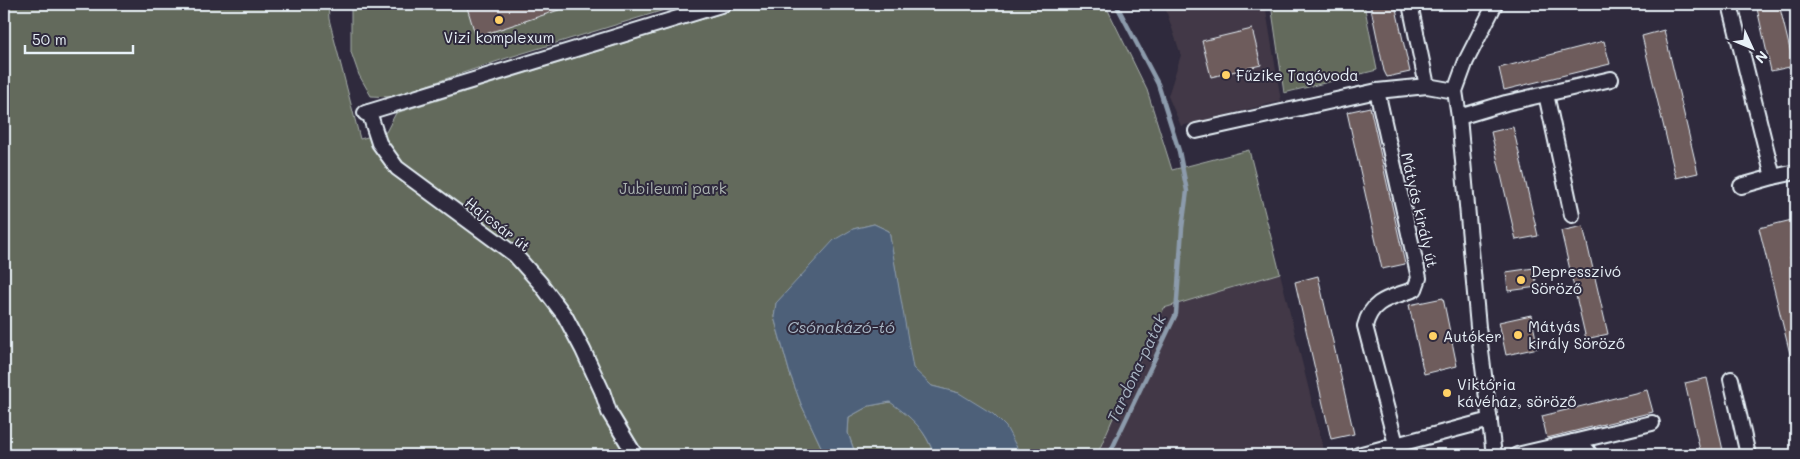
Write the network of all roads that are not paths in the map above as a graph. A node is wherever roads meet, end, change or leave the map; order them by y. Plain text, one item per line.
1 (724, 4) edge
2 (1410, 4) edge
3 (1494, 4) edge
4 (1730, 4) edge
5 (1611, 79) dead end
6 (1427, 86) junction
7 (1377, 91) junction
8 (1455, 91) junction
9 (1546, 94) junction
10 (1459, 117) junction
11 (1196, 131) dead end
12 (1796, 172) edge
13 (1773, 177) junction
14 (1741, 186) dead end
15 (1572, 215) dead end
16 (1731, 379) dead end
17 (1490, 420) junction
18 (1652, 423) dead end
19 (1573, 442) junction
20 (1396, 444) junction
21 (635, 455) edge
22 (1358, 455) edge
23 (1494, 455) edge
24 (1517, 455) edge
25 (1590, 455) edge
26 (1748, 455) edge

1 - 21 street, Hajcsár út
2 - 6 street
3 - 8 street
4 - 13 street
5 - 9 street
6 - 7 street
6 - 8 street
7 - 11 street
7 - 20 street, Mátyás király út
8 - 10 street
9 - 10 street
9 - 15 street
10 - 17 street
12 - 13 street
13 - 14 street
16 - 26 street
17 - 20 street
17 - 23 street
18 - 19 street
19 - 24 street
19 - 25 street
20 - 22 street

